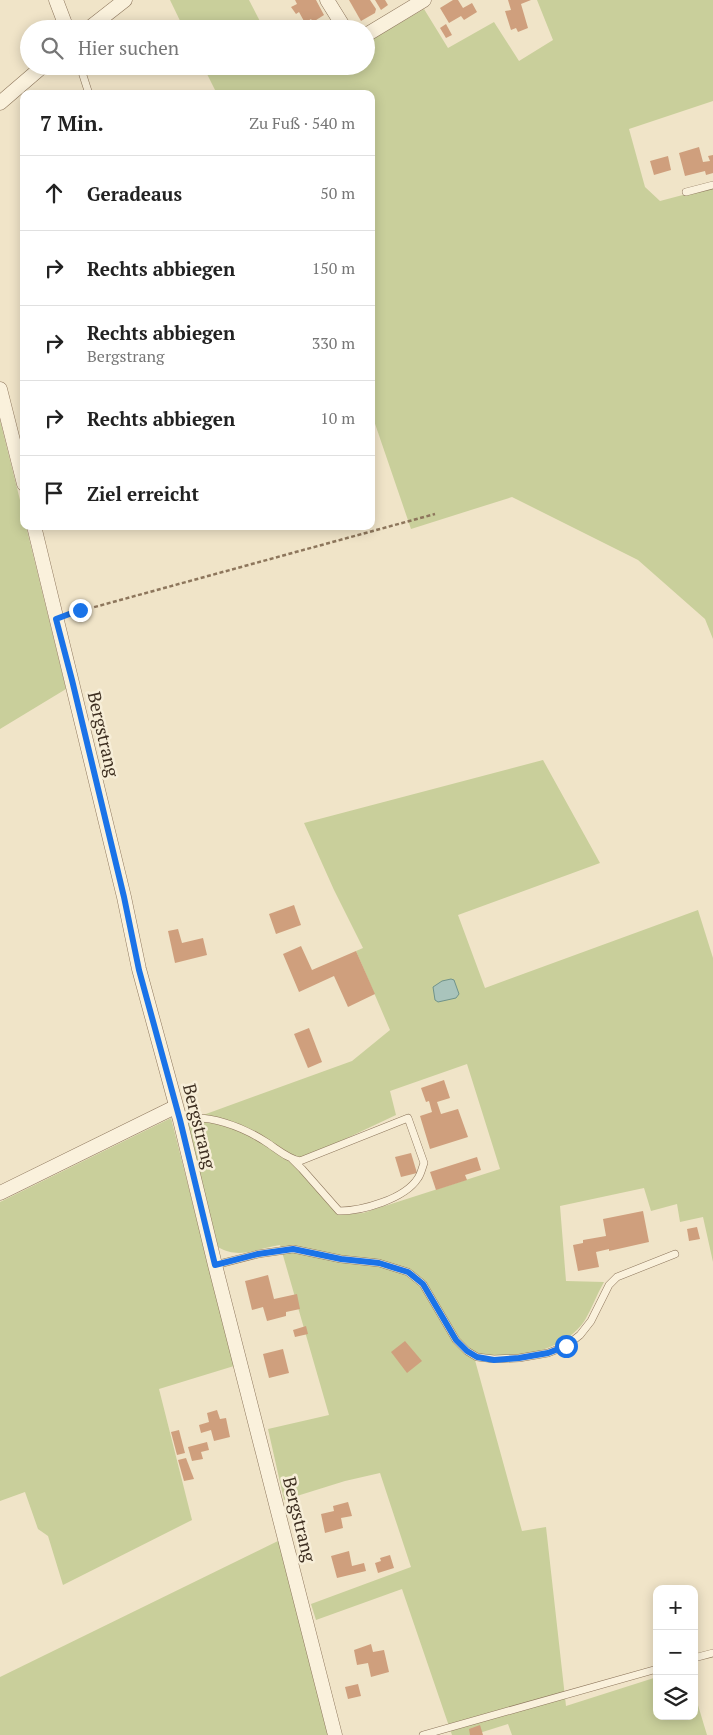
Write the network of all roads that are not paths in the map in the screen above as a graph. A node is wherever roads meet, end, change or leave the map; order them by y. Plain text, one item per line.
1 (56, 0) edge
2 (125, 0) edge
3 (327, 0) edge
4 (424, 0) edge
5 (63, 20) edge
6 (99, 20) edge
7 (339, 20) edge
8 (375, 30) edge
9 (33, 75) edge
10 (83, 75) edge
11 (89, 90) edge
12 (0, 103) edge
13 (713, 184) edge
14 (686, 192) dead end
15 (0, 389) edge
16 (20, 468) edge
17 (35, 530) edge
18 (175, 1107) junction
19 (180, 1120) junction
20 (292, 1159) junction
21 (0, 1193) edge
22 (675, 1254) dead end
23 (215, 1265) junction
24 (713, 1653) edge
25 (698, 1657) edge
26 (653, 1670) edge
27 (335, 1735) edge
28 (423, 1735) edge

1 - 5 street
2 - 6 street
3 - 7 street
4 - 8 street
9 - 12 street
10 - 11 lane
13 - 14 lane
15 - 16 street
17 - 18 street, Bergstrang
18 - 19 street, Bergstrang
18 - 21 street
19 - 20 lane
19 - 23 street, Bergstrang
20 - 20 lane
22 - 23 lane
23 - 27 street, Bergstrang
24 - 25 lane
26 - 28 lane

